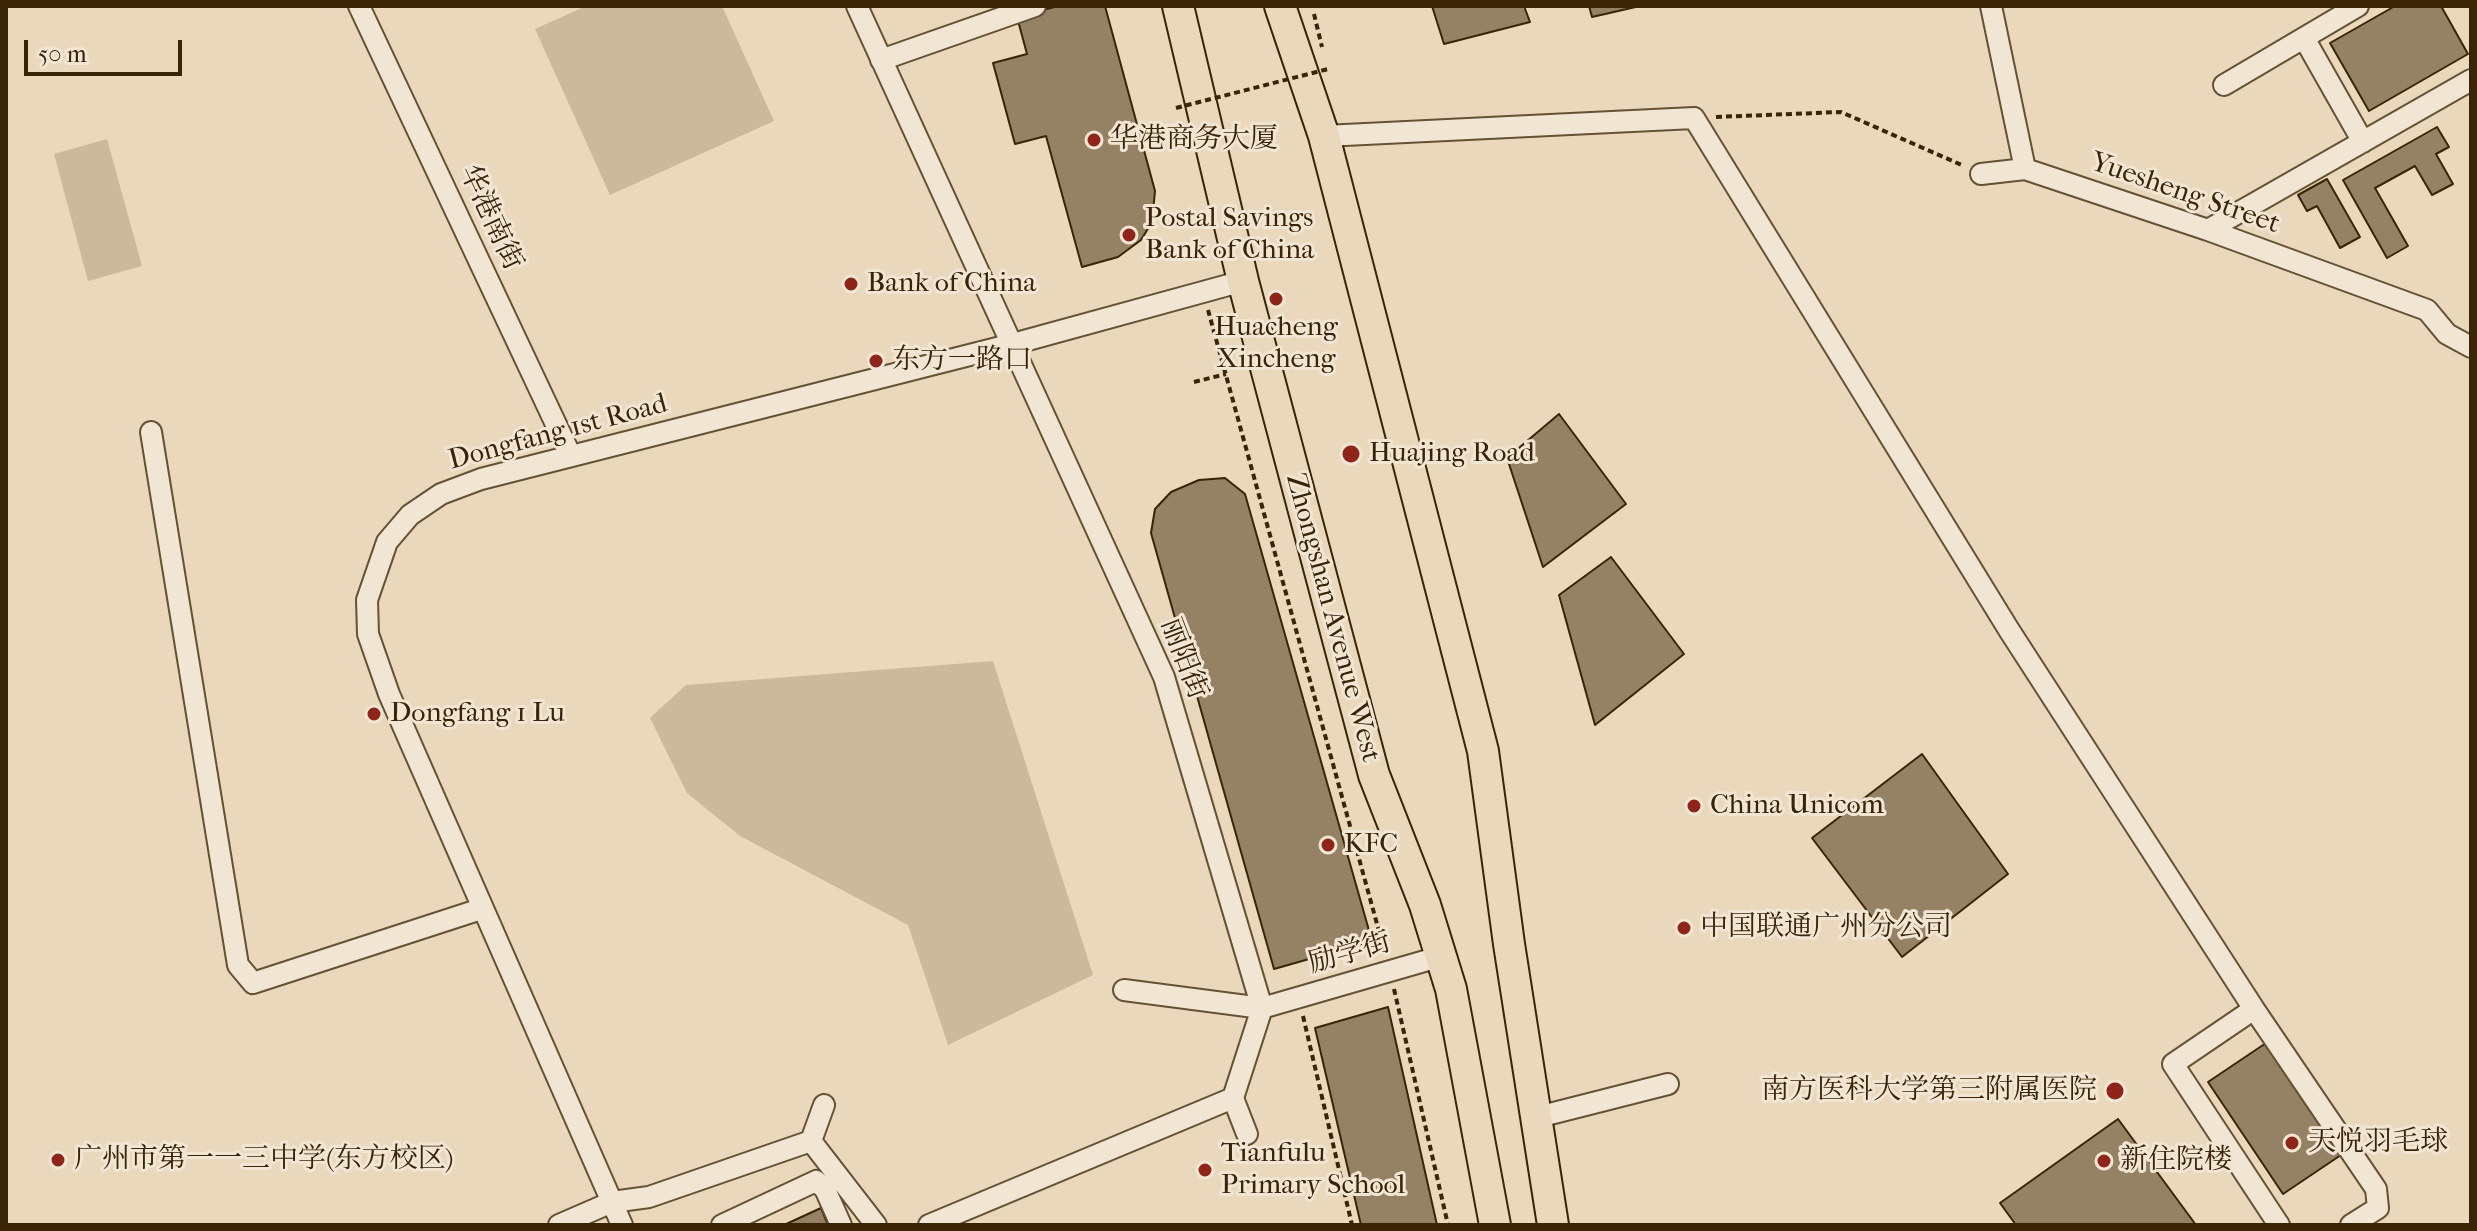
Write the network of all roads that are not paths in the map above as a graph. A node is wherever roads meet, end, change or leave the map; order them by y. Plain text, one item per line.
1 (359, 6) edge
2 (857, 6) edge
3 (1035, 6) edge
4 (1178, 6) edge
5 (1280, 6) edge
6 (1991, 6) edge
7 (2358, 6) edge
8 (2304, 38) junction
9 (881, 60) junction
10 (2471, 80) edge
11 (2224, 85) dead end
12 (1324, 136) junction
13 (2363, 142) junction
14 (2025, 169) junction
15 (1981, 174) road end
16 (2208, 230) junction
17 (1243, 281) junction
18 (1013, 344) junction
19 (2471, 347) edge
20 (151, 432) dead end
21 (570, 454) junction
22 (481, 909) junction
23 (1442, 956) junction
24 (1124, 990) dead end
25 (1267, 1006) junction
26 (2254, 1009) junction
27 (1668, 1084) dead end
28 (1233, 1098) junction
29 (824, 1105) dead end
30 (1538, 1117) junction
31 (1247, 1134) dead end
32 (811, 1141) junction
33 (612, 1202) junction
34 (559, 1225) edge
35 (622, 1225) edge
36 (722, 1225) edge
37 (841, 1225) edge
38 (876, 1225) edge
39 (929, 1225) edge
40 (1495, 1225) edge
41 (1553, 1225) edge
42 (2279, 1225) edge
43 (2351, 1225) edge

1 - 21 street, 华港南街
2 - 9 street, 丽阳街
3 - 9 street
4 - 17 highway, Zhongshan Avenue West
5 - 12 highway
6 - 14 street
7 - 8 street
8 - 11 street
8 - 13 street
9 - 18 street, 丽阳街
10 - 13 street
12 - 26 street
12 - 30 highway
13 - 16 street
14 - 15 street
14 - 16 street, Yuesheng Street
16 - 19 street, Yuesheng Street
17 - 18 street, Dongfang 1st Road
17 - 23 highway, Zhongshan Avenue West
18 - 21 street, Dongfang 1st Road
18 - 25 street, 丽阳街
20 - 22 street
21 - 22 street, Dongfang 1st Road
22 - 33 street, Dongfang 1st Road
23 - 25 street, 励学街
23 - 40 highway, Zhongshan Avenue West
24 - 25 street
25 - 28 street
26 - 42 street
26 - 43 street
27 - 30 street
28 - 31 street
28 - 39 street
29 - 32 street
30 - 41 highway
32 - 33 street
32 - 38 street
33 - 34 street
33 - 35 street, Dongfang 1st Road
36 - 37 street

